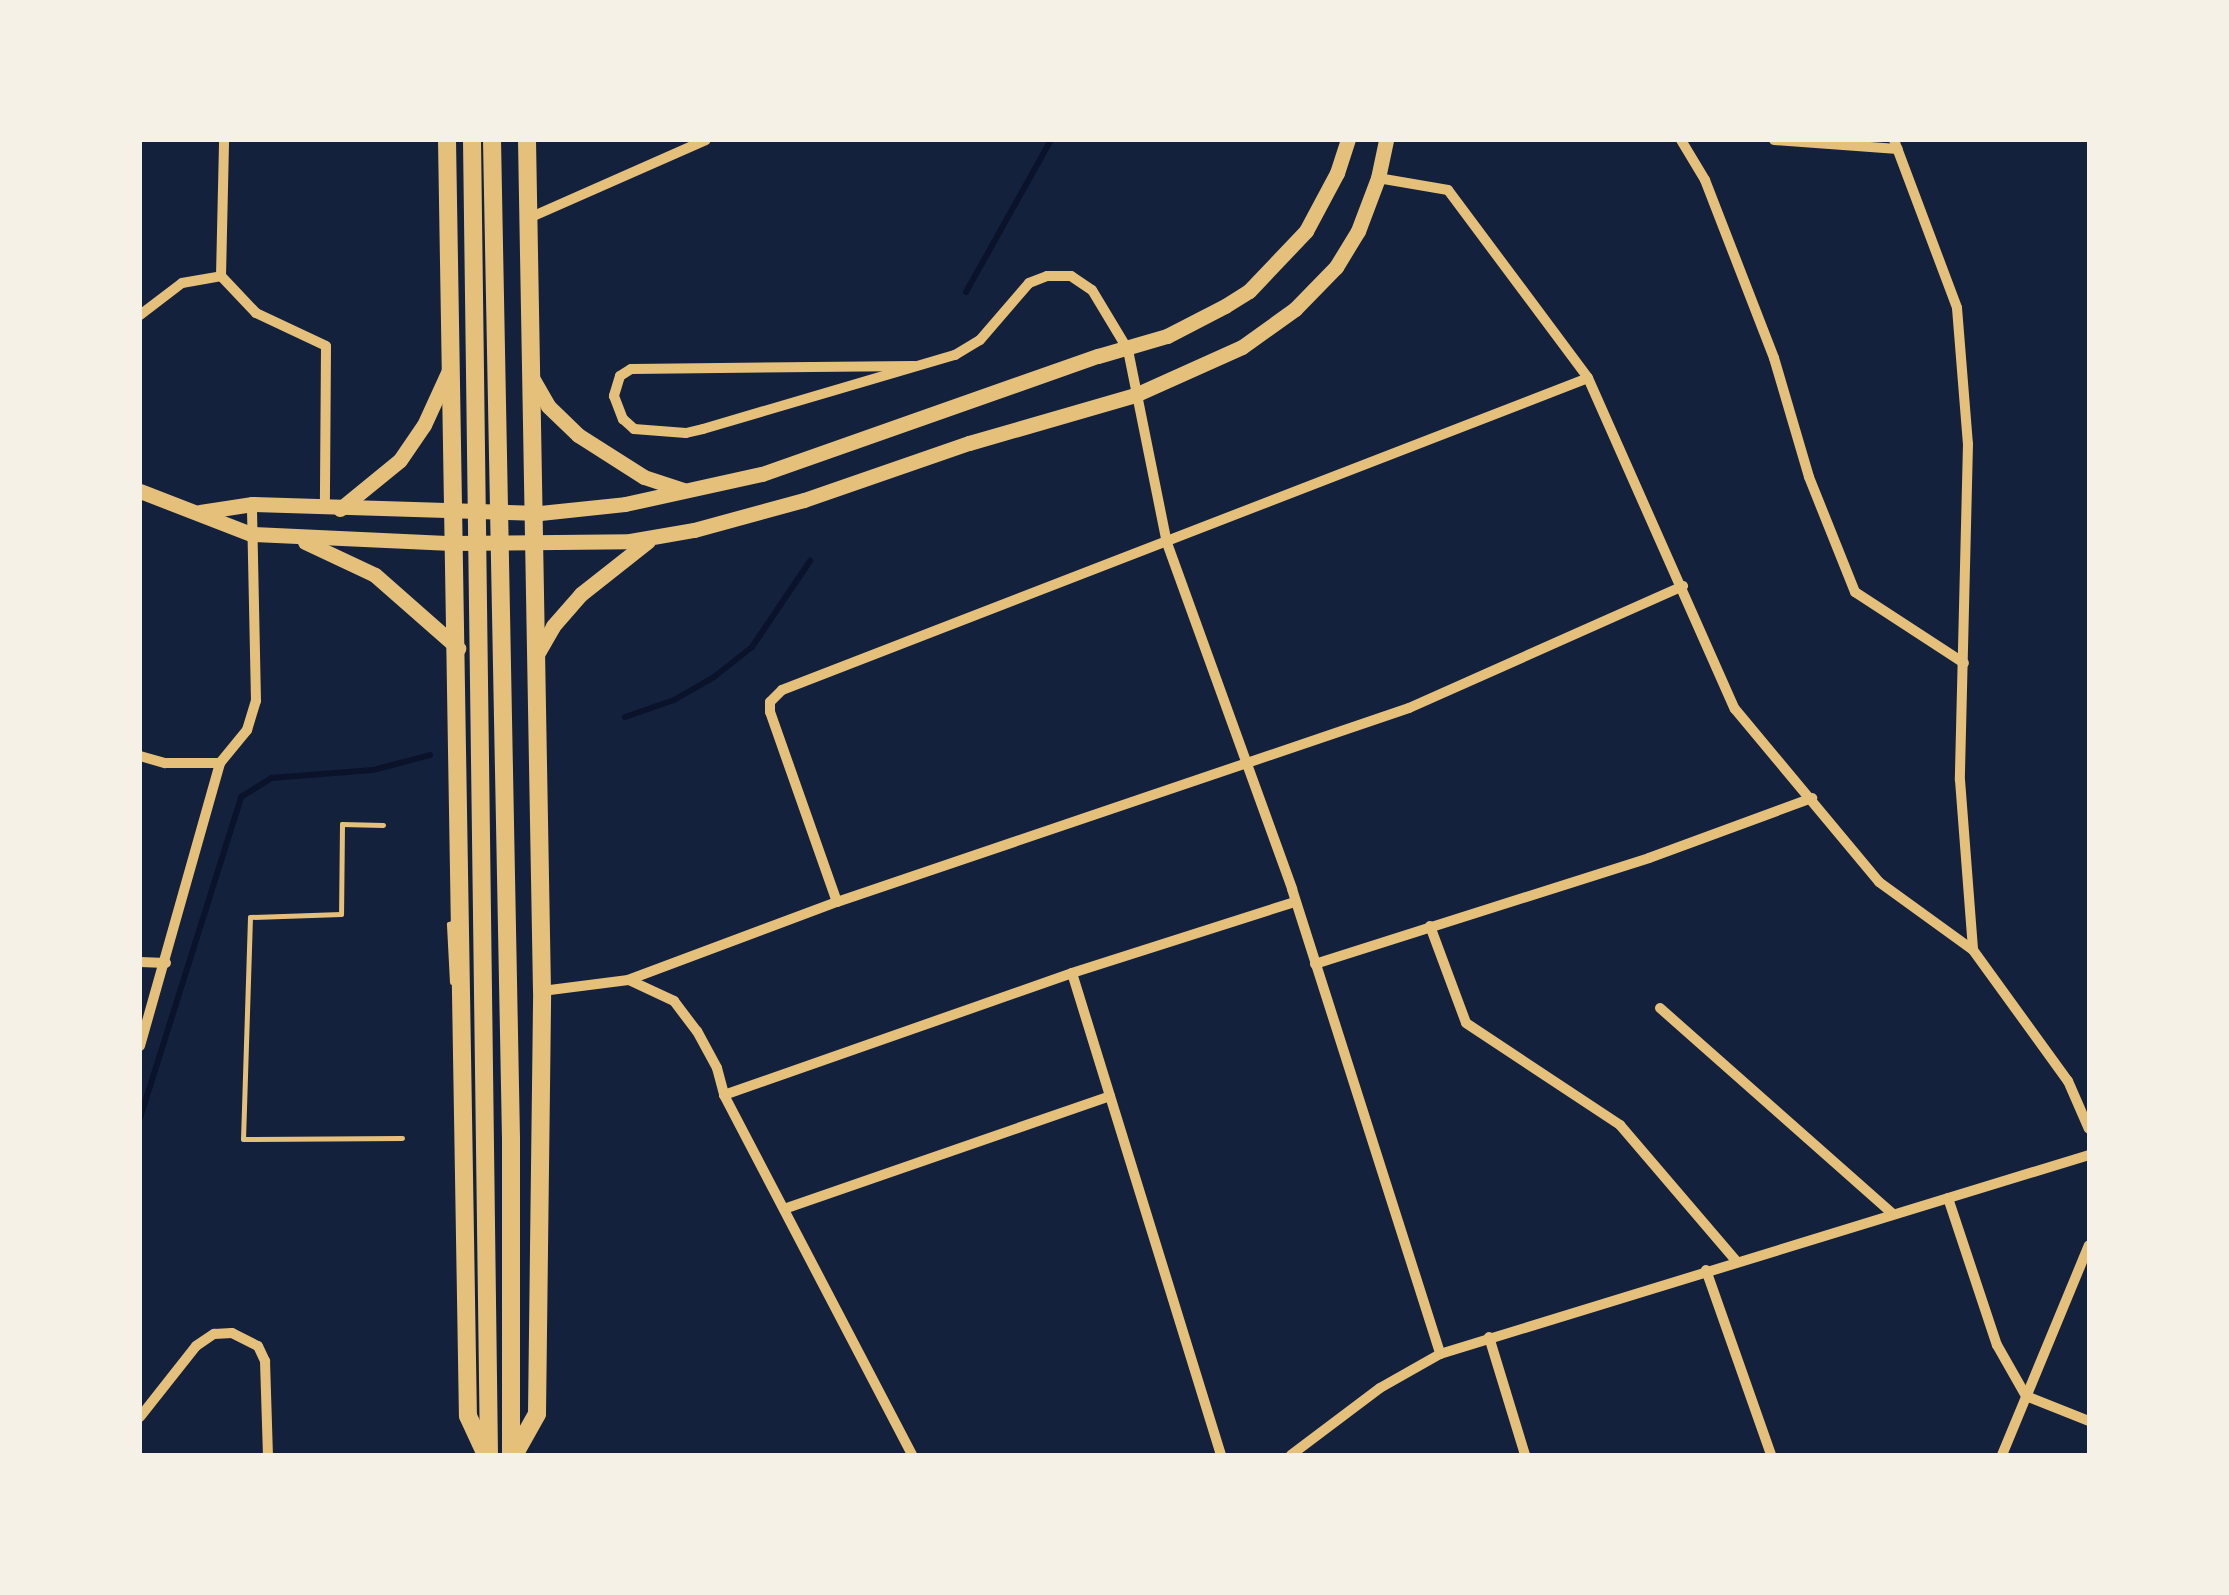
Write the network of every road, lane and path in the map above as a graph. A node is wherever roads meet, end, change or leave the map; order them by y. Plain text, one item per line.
1 (224, 140) edge
2 (447, 140) edge
3 (472, 140) edge
4 (492, 140) edge
5 (527, 140) edge
6 (706, 140) edge
7 (1348, 140) edge
8 (1386, 140) edge
9 (1681, 140) edge
10 (1774, 140) edge
11 (1786, 140) edge
12 (1896, 144) edge
13 (1378, 178) junction
14 (528, 218) junction
15 (221, 276) junction
16 (140, 315) edge
17 (1128, 350) junction
18 (452, 362) junction
19 (914, 366) junction
20 (530, 374) junction
21 (1588, 378) junction
22 (1135, 395) junction
23 (683, 490) junction
24 (140, 491) edge
25 (252, 504) junction
26 (333, 509) junction
27 (196, 512) junction
28 (449, 512) junction
29 (532, 512) junction
30 (251, 534) junction
31 (292, 537) junction
32 (653, 537) junction
33 (531, 542) junction
34 (1166, 542) junction
35 (457, 543) junction
36 (1683, 586) junction
37 (458, 648) junction
38 (534, 660) junction
39 (1964, 664) junction
40 (140, 756) edge
41 (220, 763) junction
42 (1247, 764) junction
43 (1812, 798) junction
44 (384, 825) dead end
45 (838, 902) junction
46 (1294, 902) junction
47 (462, 918) junction
48 (1430, 926) junction
49 (1973, 950) junction
50 (140, 962) edge
51 (166, 963) junction
52 (1315, 964) junction
53 (1072, 973) junction
54 (628, 980) junction
55 (542, 991) junction
56 (453, 1003) dead end
57 (1660, 1008) dead end
58 (140, 1046) edge
59 (724, 1095) junction
60 (1110, 1096) junction
61 (2089, 1129) edge
62 (402, 1138) dead end
63 (2089, 1155) edge
64 (1948, 1198) junction
65 (784, 1209) junction
66 (1892, 1214) junction
67 (2089, 1244) edge
68 (1736, 1261) junction
69 (1706, 1270) junction
70 (1489, 1337) junction
71 (1440, 1354) junction
72 (2026, 1396) junction
73 (140, 1417) edge
74 (2089, 1421) edge
75 (268, 1455) edge
76 (488, 1455) edge
77 (513, 1455) edge
78 (912, 1455) edge
79 (1220, 1455) edge
80 (1291, 1455) edge
81 (1525, 1455) edge
82 (1772, 1455) edge
83 (2002, 1455) edge

1 - 15 street
2 - 18 main road
3 - 76 main road
4 - 77 main road
5 - 14 main road
6 - 14 street
7 - 17 main road
8 - 13 main road
9 - 39 street
10 - 11 street
11 - 12 street
12 - 39 street
13 - 21 street
13 - 22 main road
14 - 20 main road
15 - 16 street
15 - 26 street
17 - 19 street
17 - 22 street
17 - 23 main road
18 - 26 main road
18 - 28 main road
19 - 19 street
20 - 23 main road
20 - 29 main road
21 - 34 street
21 - 36 street
22 - 32 main road
22 - 34 street
23 - 29 main road
24 - 27 main road
25 - 26 main road
25 - 27 main road
25 - 30 street
26 - 28 main road
27 - 30 main road
28 - 29 main road
28 - 35 main road
29 - 33 main road
30 - 31 main road
30 - 41 street
31 - 35 main road
31 - 37 main road
32 - 33 main road
32 - 38 main road
33 - 35 main road
33 - 38 main road
34 - 42 street
34 - 45 street
35 - 37 main road
36 - 42 street
36 - 43 street
37 - 47 main road
38 - 55 main road
39 - 49 street
40 - 41 street
41 - 51 street
42 - 45 street
42 - 46 street
43 - 48 street
43 - 49 street
44 - 62 lane
45 - 54 street
46 - 52 street
46 - 53 street
47 - 56 lane
47 - 76 main road
48 - 52 street
48 - 68 street
49 - 61 street
50 - 51 street
51 - 58 street
52 - 71 street
53 - 59 street
53 - 60 street
54 - 55 street
54 - 59 street
55 - 77 main road
57 - 66 street
59 - 65 street
60 - 65 street
60 - 79 street
63 - 64 street
64 - 66 street
64 - 72 street
65 - 78 street
66 - 68 street
67 - 72 street
68 - 69 street
69 - 70 street
69 - 82 street
70 - 71 street
70 - 81 street
71 - 80 street
72 - 74 street
72 - 83 street
73 - 75 street

